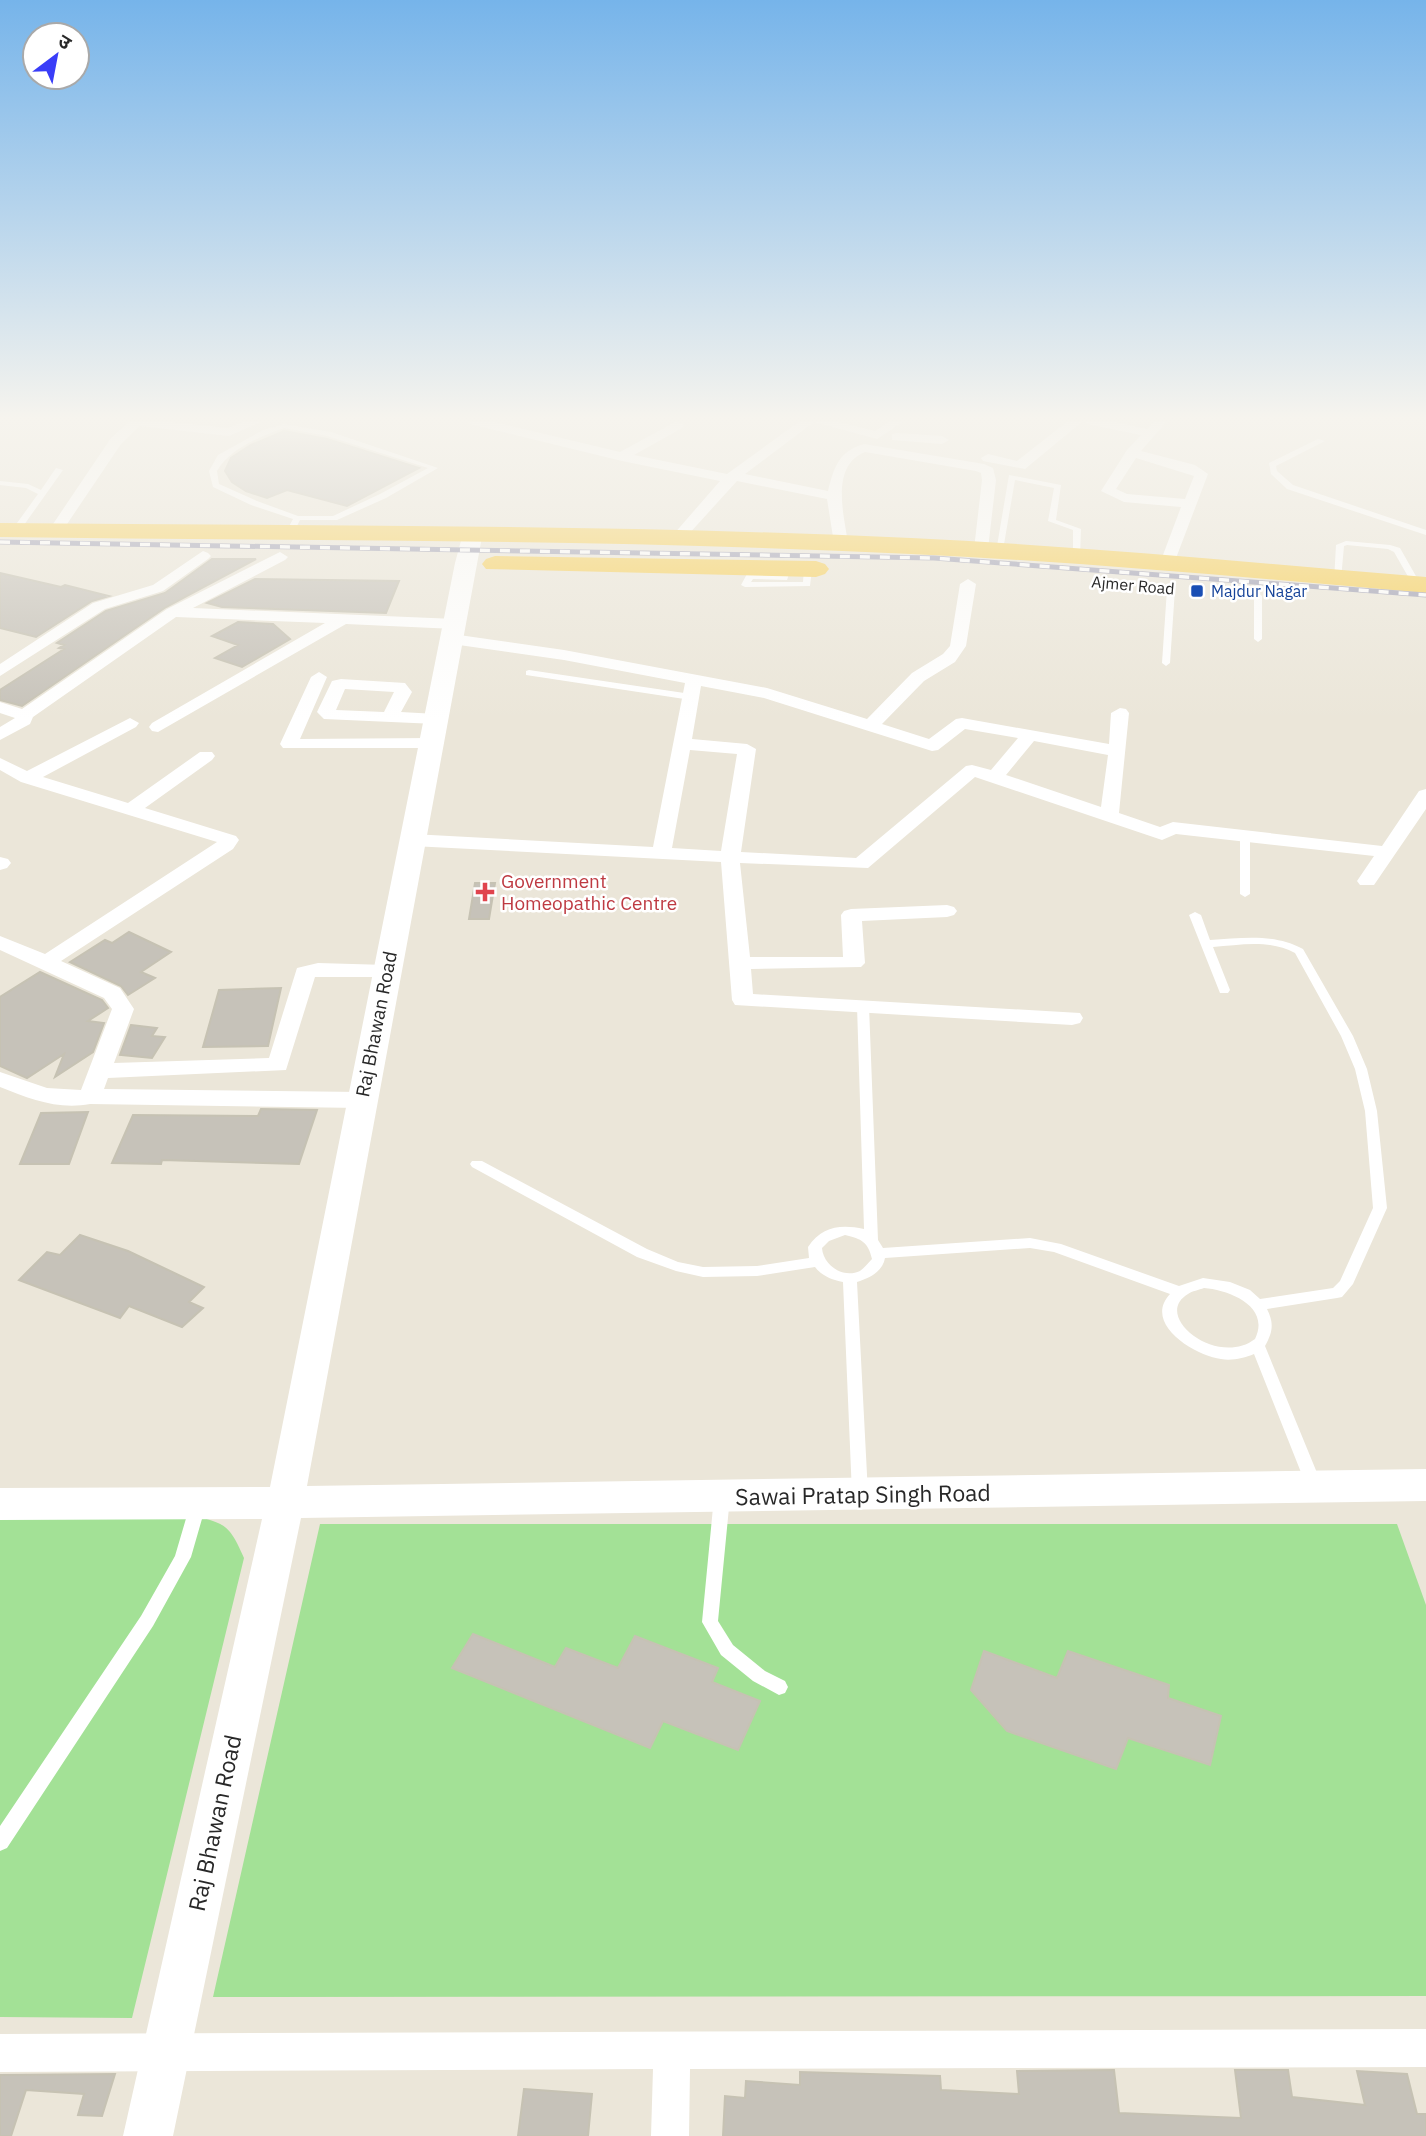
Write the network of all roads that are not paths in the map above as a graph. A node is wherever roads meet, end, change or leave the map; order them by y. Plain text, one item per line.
1 (20, 521) edge
2 (62, 521) edge
3 (272, 521) edge
4 (329, 521) edge
5 (693, 521) edge
6 (838, 521) edge
7 (990, 521) edge
8 (999, 521) edge
9 (1052, 521) edge
10 (1184, 521) edge
11 (1390, 521) edge
12 (56, 530) junction
13 (1426, 533) edge
14 (680, 539) junction
15 (3, 540) edge
16 (293, 542) junction
17 (841, 543) junction
18 (990, 549) junction
19 (458, 554) junction
20 (1077, 555) junction
21 (203, 556) junction
22 (1168, 563) junction
23 (797, 568) junction
24 (835, 569) dead end
25 (940, 572) dead end
26 (1056, 578) dead end
27 (1337, 579) junction
28 (968, 584) dead end
29 (1181, 584) junction
30 (1424, 594) edge
31 (1258, 596) dead end
32 (1322, 601) dead end
33 (173, 612) junction
34 (340, 621) junction
35 (453, 631) junction
36 (1258, 639) dead end
37 (1166, 663) dead end
38 (0, 671) edge
39 (529, 673) dead end
40 (319, 677) dead end
41 (692, 688) junction
42 (0, 707) edge
43 (1120, 713) dead end
44 (24, 715) junction
45 (390, 718) dead end
46 (130, 723) dead end
47 (870, 726) junction
48 (158, 727) dead end
49 (433, 731) junction
50 (0, 735) edge
51 (1030, 736) junction
52 (682, 744) junction
53 (1118, 751) junction
54 (206, 756) dead end
55 (11, 774) edge
56 (994, 778) junction
57 (1426, 795) edge
58 (132, 809) junction
59 (1109, 816) junction
60 (1245, 836) junction
61 (412, 840) junction
62 (1387, 852) junction
63 (661, 854) junction
64 (730, 858) junction
65 (1367, 881) dead end
66 (1245, 894) dead end
67 (947, 911) dead end
68 (1195, 915) dead end
69 (0, 942) edge
70 (1206, 944) junction
71 (46, 962) junction
72 (740, 963) junction
73 (387, 971) junction
74 (1224, 990) dead end
75 (863, 1006) junction
76 (1072, 1018) dead end
77 (100, 1071) junction
78 (0, 1079) edge
79 (90, 1096) junction
80 (361, 1101) junction
81 (477, 1164) dead end
82 (871, 1240) junction
83 (879, 1253) junction
84 (816, 1262) junction
85 (850, 1278) junction
86 (1179, 1292) junction
87 (1258, 1305) junction
88 (1258, 1346) junction
89 (1426, 1485) edge
90 (1315, 1487) junction
91 (860, 1494) junction
92 (722, 1497) junction
93 (286, 1500) junction
94 (0, 1504) edge
95 (198, 1505) junction
96 (779, 1687) dead end
97 (0, 1842) edge
98 (1426, 2048) edge
99 (672, 2051) junction
100 (165, 2052) junction
101 (0, 2053) edge
102 (148, 2136) edge
103 (670, 2136) edge

1 - 15 lane
2 - 12 street
3 - 16 lane
4 - 16 lane
5 - 14 street
6 - 17 street
7 - 18 street
8 - 18 lane
9 - 20 lane
10 - 22 street
11 - 13 lane
12 - 15 highway, Ajmer Road
12 - 16 highway, Ajmer Road
14 - 17 highway, Ajmer Road
14 - 19 highway, Ajmer Road
15 - 21 highway, Ajmer Road
15 - 30 highway
16 - 19 highway, Ajmer Road
16 - 21 highway, Ajmer Road
16 - 33 street
17 - 18 highway, Ajmer Road
18 - 20 highway, Ajmer Road
19 - 23 highway, Ajmer Road
19 - 35 street, Raj Bhawan Road
20 - 22 highway, Ajmer Road
21 - 38 street
22 - 29 highway, Ajmer Road
23 - 23 lane
23 - 24 highway, Ajmer Road
25 - 26 highway
27 - 29 highway, Ajmer Road
27 - 30 highway, Ajmer Road
27 - 30 lane
28 - 47 street
29 - 37 lane
30 - 32 highway
31 - 36 lane
33 - 34 street
33 - 44 street
34 - 35 street
34 - 48 street
35 - 41 street
35 - 49 street, Raj Bhawan Road
39 - 41 lane
40 - 49 street
41 - 47 street
41 - 52 street
42 - 44 street
43 - 53 street
44 - 50 street
45 - 49 street
46 - 55 street
47 - 51 street
49 - 61 street, Raj Bhawan Road
51 - 53 street
51 - 56 street
52 - 63 street
52 - 64 street
53 - 59 street
54 - 58 street
55 - 58 street
56 - 59 street
56 - 64 street
57 - 62 street
58 - 71 street
59 - 60 street
60 - 62 street
60 - 66 lane
61 - 63 street
61 - 73 street, Raj Bhawan Road
62 - 65 street
63 - 64 street
64 - 72 street
67 - 72 street
68 - 70 lane
69 - 71 street
70 - 74 lane
70 - 87 lane
71 - 77 street
72 - 75 street
73 - 77 street
73 - 80 street, Raj Bhawan Road
75 - 76 street
75 - 82 lane
77 - 79 street
78 - 79 street
79 - 80 street
80 - 93 street, Raj Bhawan Road
81 - 84 lane
82 - 83 lane
82 - 84 lane
83 - 85 lane
83 - 86 lane
84 - 85 lane
85 - 91 lane
86 - 87 lane
86 - 88 lane
87 - 88 lane
88 - 90 lane
89 - 90 street, Sawai Pratap Singh Road
90 - 91 street, Sawai Pratap Singh Road
91 - 92 street, Sawai Pratap Singh Road
92 - 93 street, Sawai Pratap Singh Road
92 - 96 lane
93 - 95 street, Sawai Pratap Singh Road
93 - 100 street, Raj Bhawan Road
94 - 95 street, Sawai Pratap Singh Road
95 - 97 lane
98 - 99 street
99 - 100 street
99 - 103 street
100 - 101 street
100 - 102 street, Raj Bhawan Road

